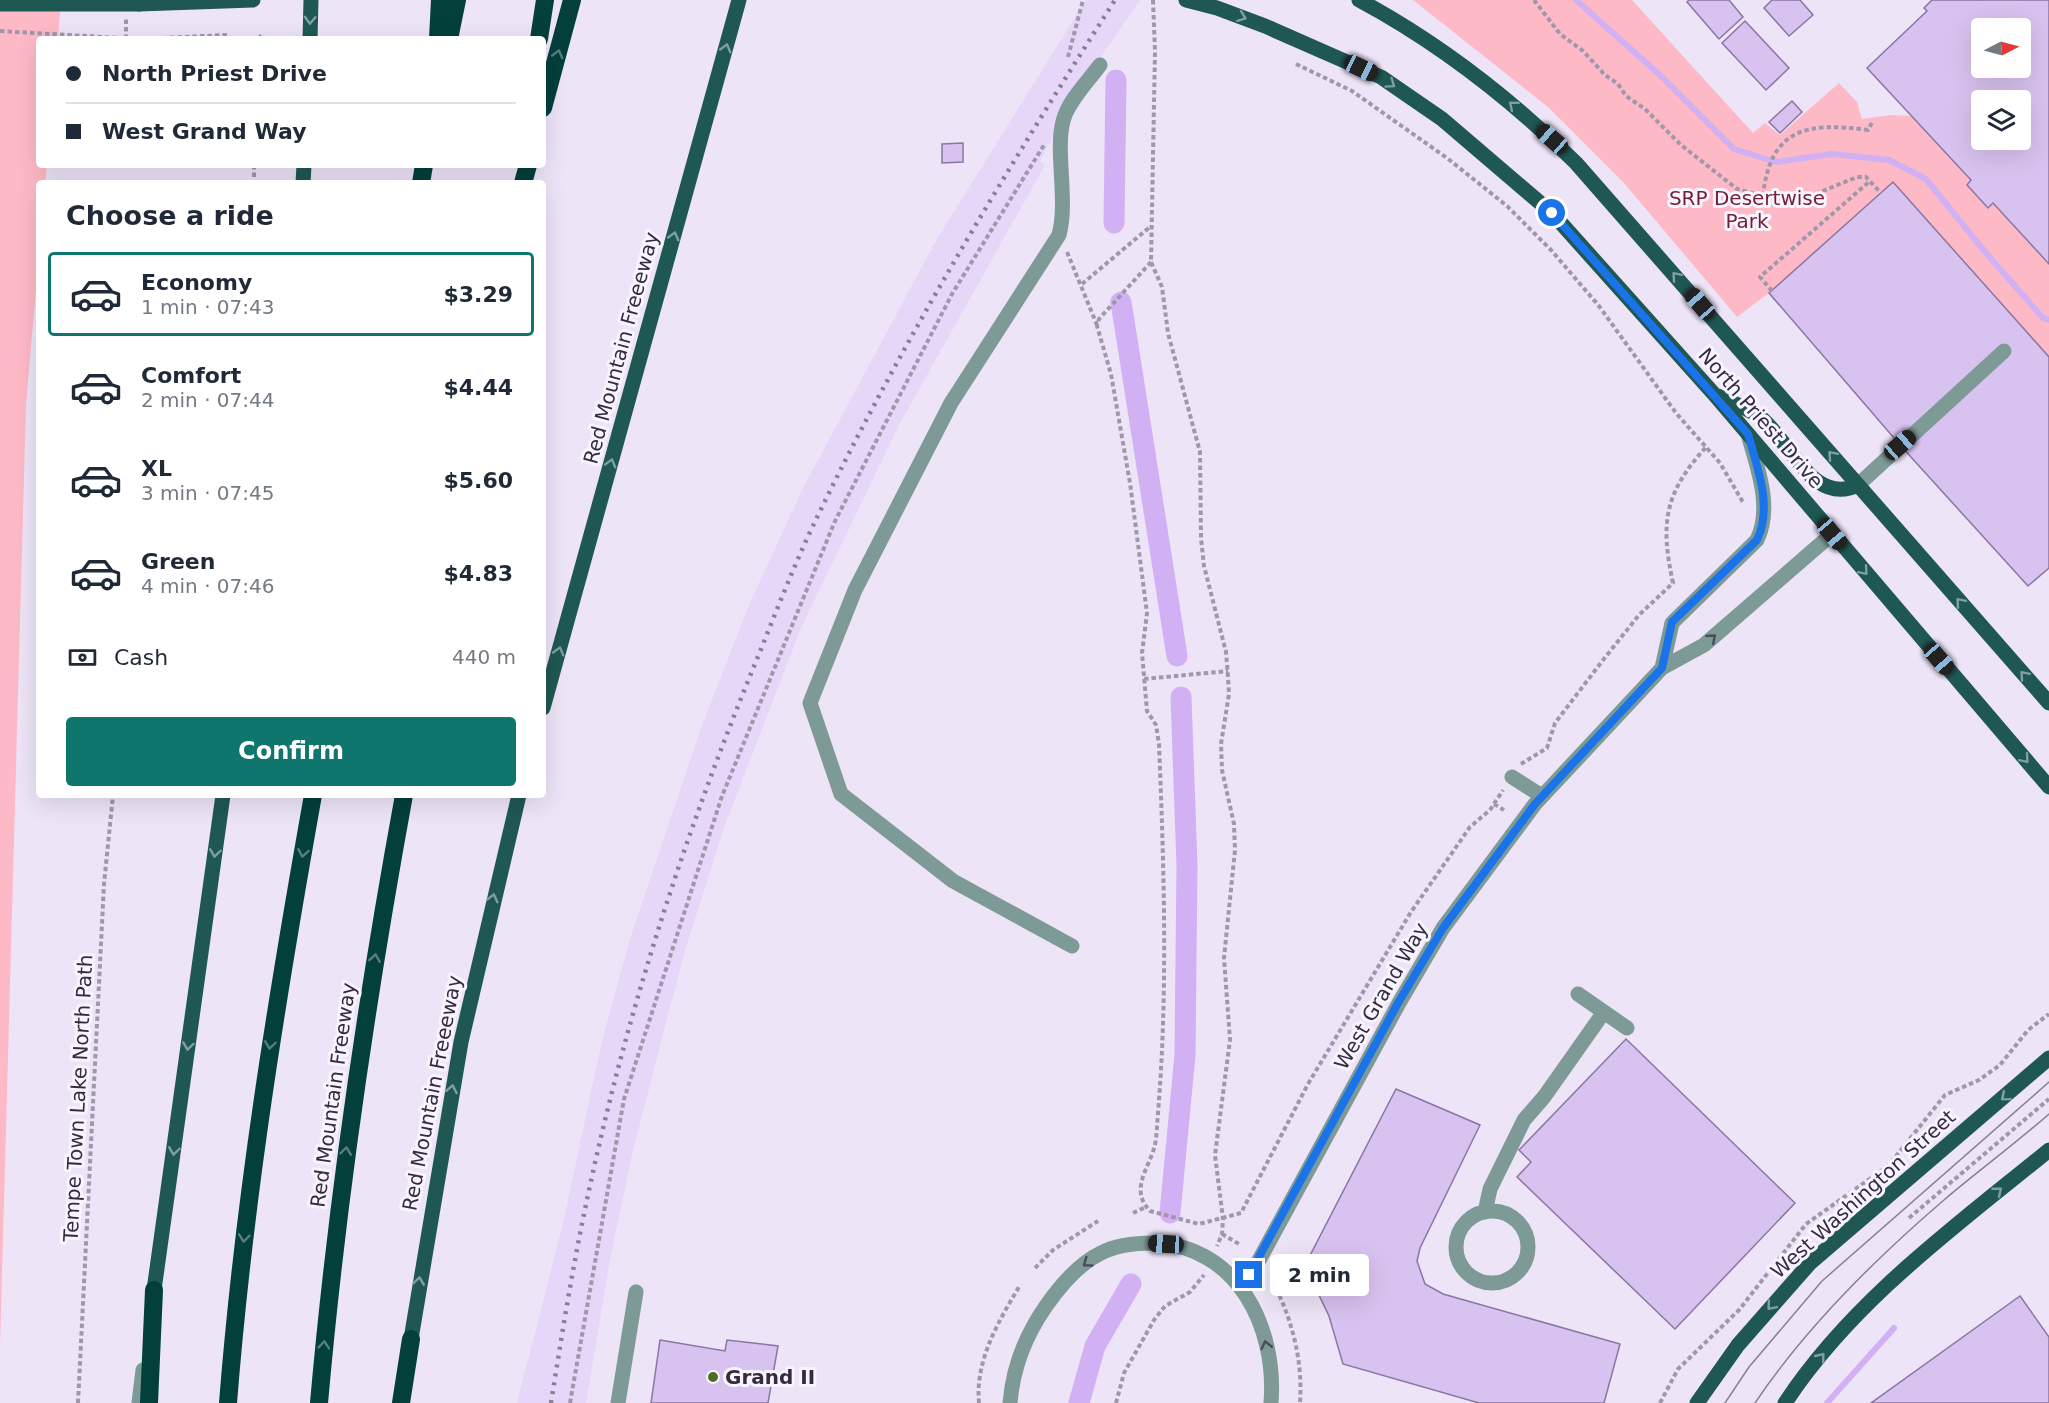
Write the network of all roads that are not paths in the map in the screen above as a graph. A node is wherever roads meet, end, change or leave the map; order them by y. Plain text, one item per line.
1 (253, 0) edge
2 (311, 0) edge
3 (440, 0) edge
4 (457, 0) edge
5 (545, 0) edge
6 (572, 0) edge
7 (739, 0) edge
8 (1186, 0) edge
9 (1359, 0) edge
10 (0, 4) edge
11 (310, 36) edge
12 (438, 36) edge
13 (450, 36) edge
14 (539, 36) edge
15 (1100, 65) dead end
16 (546, 97) edge
17 (2004, 351) dead end
18 (1713, 393) junction
19 (1748, 434) junction
20 (1858, 485) junction
21 (1832, 534) junction
22 (1662, 668) junction
23 (546, 697) edge
24 (2049, 703) edge
25 (1516, 771) road end
26 (2049, 787) edge
27 (1542, 796) junction
28 (223, 798) edge
29 (313, 798) edge
30 (403, 798) edge
31 (518, 798) edge
32 (1072, 946) dead end
33 (1578, 994) dead end
34 (1604, 1012) junction
35 (1628, 1028) dead end
36 (2049, 1059) edge
37 (2049, 1150) edge
38 (1485, 1212) junction
39 (1240, 1287) junction
40 (154, 1290) junction
41 (636, 1292) dead end
42 (411, 1339) junction
43 (139, 1403) edge
44 (149, 1403) edge
45 (228, 1403) edge
46 (319, 1403) edge
47 (401, 1403) edge
48 (408, 1403) edge
49 (618, 1403) edge
50 (1010, 1403) edge
51 (1271, 1403) edge
52 (1697, 1403) edge
53 (1785, 1403) edge

1 - 10 main road, bridge
2 -> 11 main road
3 - 12 highway
4 - 13 highway
5 - 14 highway
16 -> 6 highway
23 -> 7 main road, Red Mountain Freeeway
8 -> 18 main road, North Priest Drive
20 -> 9 main road, North Priest Drive
15 - 32 street
17 - 20 street
18 - 19 main road, North Priest Drive
18 - 20 main road
19 - 21 main road, North Priest Drive
19 - 22 street
24 -> 20 main road, North Priest Drive
22 -> 21 street, West Grand Way
21 -> 26 main road, North Priest Drive
22 - 27 street, West Grand Way
25 - 27 street
27 - 39 street, West Grand Way
28 -> 40 main road
29 -> 45 highway
46 -> 30 highway, Red Mountain Freeway
42 -> 31 main road, Red Mountain Freeeway
33 - 34 street
34 - 35 street
34 - 38 street
36 -> 52 main road, West Washington Street
53 -> 37 main road
38 - 38 street
39 -> 50 street
51 -> 39 street
40 - 43 street
40 - 44 highway
41 - 49 street
42 - 47 highway
42 - 48 street, Red Mountain Freeeway

